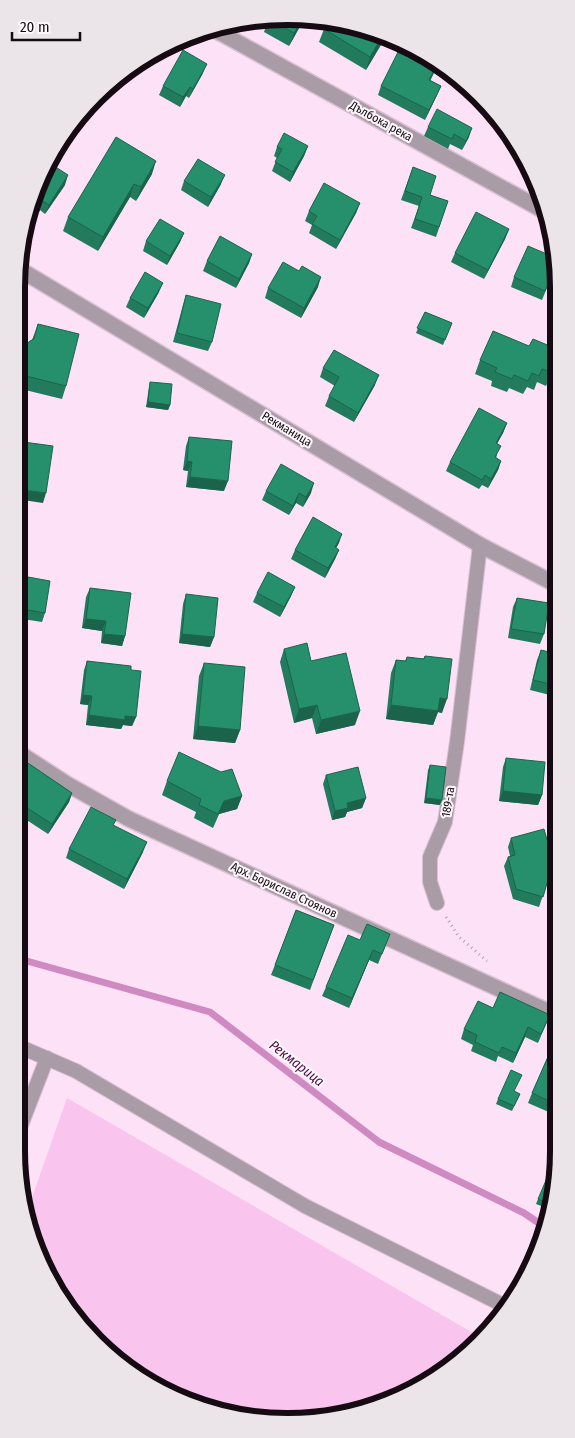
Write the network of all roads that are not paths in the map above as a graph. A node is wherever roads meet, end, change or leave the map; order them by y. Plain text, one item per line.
1 (222, 34) edge
2 (537, 207) edge
3 (26, 273) edge
4 (480, 545) junction
5 (550, 581) edge
6 (25, 758) edge
7 (437, 903) road end
8 (550, 1012) edge
9 (25, 1049) edge
10 (47, 1058) junction
11 (25, 1115) edge
12 (500, 1304) edge

1 - 2 street, Дълбока река
3 - 4 street, Рекманица
4 - 5 street, Рекманица
4 - 7 lane, 189-та
6 - 8 street, Арх. Борислав Стоянов
9 - 10 lane
10 - 11 lane
10 - 12 lane

